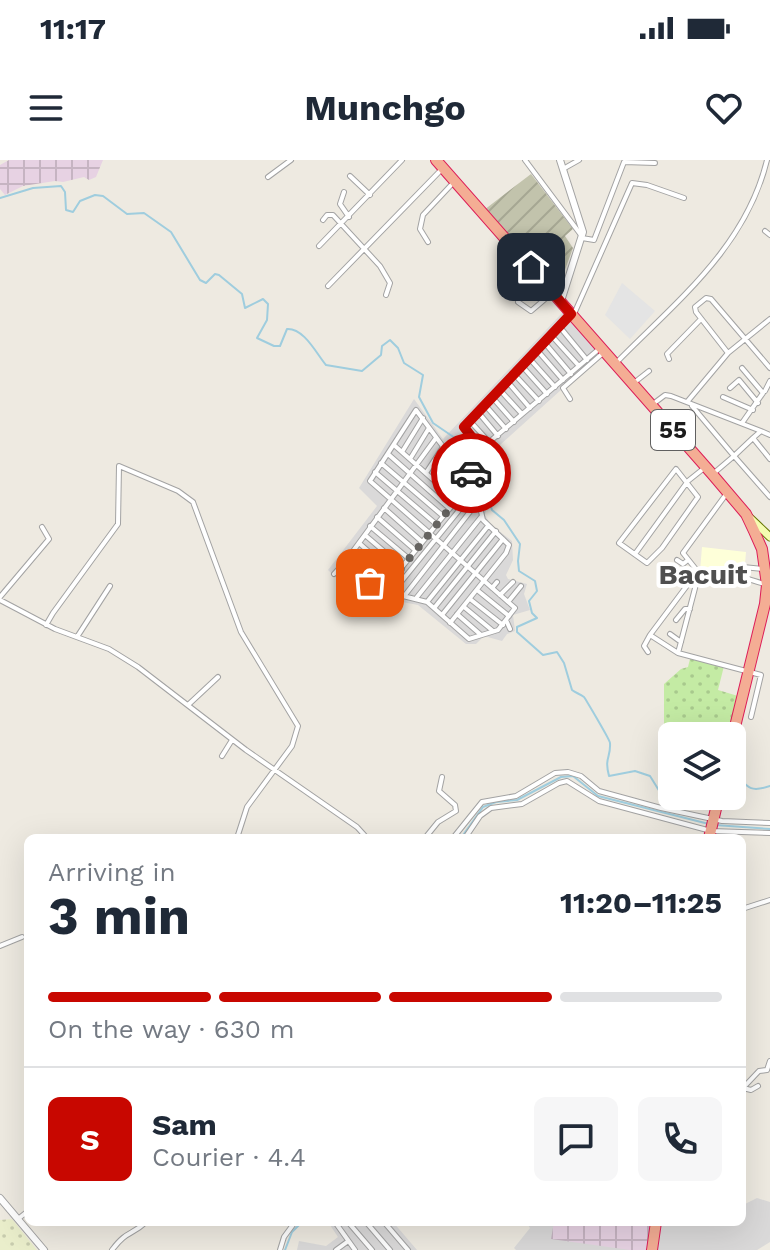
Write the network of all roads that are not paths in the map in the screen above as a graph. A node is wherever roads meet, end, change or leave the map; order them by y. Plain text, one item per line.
1 (291, 160) edge
2 (389, 160) edge
3 (402, 160) edge
4 (525, 160) edge
5 (560, 160) edge
6 (579, 160) edge
7 (767, 160) edge
8 (655, 163) dead end
9 (439, 164) edge
10 (396, 167) junction
11 (563, 169) junction
12 (350, 176) dead end
13 (268, 177) dead end
14 (454, 181) junction
15 (344, 192) dead end
16 (370, 195) junction
17 (684, 198) dead end
18 (349, 217) junction
19 (323, 220) dead end
20 (343, 224) junction
21 (582, 237) junction
22 (428, 242) dead end
23 (319, 246) dead end
24 (365, 249) junction
25 (328, 286) dead end
26 (386, 295) dead end
27 (557, 297) junction
28 (518, 302) dead end
29 (572, 315) junction
30 (770, 319) edge
31 (701, 320) junction
32 (559, 326) junction
33 (551, 335) junction
34 (745, 339) junction
35 (544, 342) junction
36 (537, 350) junction
37 (602, 350) junction
38 (728, 353) junction
39 (529, 358) junction
40 (669, 359) dead end
41 (587, 360) junction
42 (615, 364) junction
43 (522, 366) junction
44 (579, 366) junction
45 (742, 368) dead end
46 (770, 368) edge
47 (649, 371) dead end
48 (514, 374) junction
49 (571, 374) junction
50 (563, 380) junction
51 (507, 381) junction
52 (770, 381) edge
53 (633, 384) junction
54 (555, 387) junction
55 (730, 388) dead end
56 (499, 389) junction
57 (766, 393) edge
58 (547, 394) junction
59 (492, 397) junction
60 (723, 397) dead end
61 (570, 399) dead end
62 (539, 401) junction
63 (689, 403) junction
64 (758, 403) junction
65 (485, 405) junction
66 (651, 405) junction
67 (530, 408) junction
68 (753, 410) junction
69 (478, 412) junction
70 (522, 415) junction
71 (423, 418) junction
72 (470, 421) junction
73 (514, 422) junction
74 (742, 423) junction
75 (429, 428) junction
76 (506, 429) junction
77 (761, 431) junction
78 (770, 435) edge
79 (498, 436) junction
80 (436, 438) junction
81 (472, 438) junction
82 (753, 438) junction
83 (462, 439) dead end
84 (490, 443) junction
85 (394, 445) junction
86 (443, 447) junction
87 (481, 449) junction
88 (402, 452) junction
89 (388, 454) junction
90 (450, 456) junction
91 (734, 456) junction
92 (410, 459) junction
93 (770, 459) edge
94 (381, 463) junction
95 (418, 465) junction
96 (709, 471) junction
97 (375, 472) junction
98 (426, 473) junction
99 (411, 474) junction
100 (471, 477) junction
101 (435, 481) junction
102 (688, 481) junction
103 (404, 483) junction
104 (398, 491) junction
105 (463, 492) junction
106 (727, 493) junction
107 (770, 497) edge
108 (469, 498) junction
109 (390, 500) junction
110 (456, 500) junction
111 (476, 504) junction
112 (384, 508) junction
113 (449, 508) junction
114 (746, 514) junction
115 (443, 516) junction
116 (377, 517) junction
117 (481, 517) junction
118 (436, 524) junction
119 (489, 525) junction
120 (370, 526) junction
121 (42, 527) dead end
122 (496, 531) junction
123 (428, 533) junction
124 (365, 535) junction
125 (770, 537) edge
126 (503, 538) junction
127 (435, 539) junction
128 (421, 541) junction
129 (359, 543) junction
130 (443, 546) junction
131 (367, 550) junction
132 (415, 550) junction
133 (451, 553) junction
134 (635, 554) junction
135 (375, 558) junction
136 (408, 558) junction
137 (459, 560) junction
138 (677, 560) dead end
139 (688, 560) junction
140 (345, 562) junction
141 (383, 565) junction
142 (401, 566) junction
143 (468, 567) junction
144 (743, 567) dead end
145 (766, 569) junction
146 (355, 571) junction
147 (699, 572) junction
148 (377, 573) junction
149 (476, 574) junction
150 (395, 575) junction
151 (362, 577) junction
152 (484, 582) junction
153 (497, 582) dead end
154 (513, 582) dead end
155 (370, 583) junction
156 (389, 583) junction
157 (767, 585) junction
158 (110, 586) dead end
159 (521, 586) dead end
160 (492, 588) junction
161 (477, 590) junction
162 (382, 592) junction
163 (392, 593) junction
164 (405, 595) junction
165 (500, 595) junction
166 (417, 597) junction
167 (0, 598) edge
168 (470, 598) junction
169 (427, 602) junction
170 (508, 602) junction
171 (464, 606) junction
172 (434, 608) junction
173 (690, 609) junction
174 (457, 614) junction
175 (442, 615) junction
176 (506, 620) junction
177 (676, 620) dead end
178 (450, 623) junction
179 (46, 625) junction
180 (510, 629) dead end
181 (497, 632) junction
182 (670, 634) dead end
183 (481, 635) junction
184 (650, 635) junction
185 (77, 637) junction
186 (681, 642) junction
187 (648, 652) dead end
188 (678, 653) junction
189 (749, 671) junction
190 (218, 677) dead end
191 (188, 705) junction
192 (751, 717) dead end
193 (736, 722) edge
194 (232, 740) junction
195 (222, 756) dead end
196 (275, 768) junction
197 (442, 777) dead end
198 (556, 778) junction
199 (770, 823) edge
200 (711, 828) edge
201 (770, 833) edge
202 (238, 834) edge
203 (363, 834) edge
204 (427, 834) edge
205 (456, 834) edge
206 (468, 834) edge
207 (770, 900) edge
208 (746, 908) edge
209 (22, 937) dead end
210 (0, 946) edge
211 (770, 1061) edge
212 (746, 1085) edge
213 (758, 1086) dead end
214 (746, 1089) edge
215 (0, 1198) edge
216 (24, 1214) edge
217 (18, 1219) junction
218 (142, 1226) edge
219 (292, 1226) edge
220 (338, 1226) edge
221 (351, 1226) edge
222 (369, 1226) edge
223 (387, 1226) edge
224 (655, 1226) edge
225 (347, 1241) junction
226 (44, 1250) edge
227 (112, 1250) edge
228 (280, 1250) edge
229 (336, 1250) edge
230 (355, 1250) edge
231 (372, 1250) edge
232 (390, 1250) edge
233 (408, 1250) edge
234 (652, 1250) edge

1 - 13 street
2 - 10 street
3 - 10 street
4 - 21 street
5 - 11 street
6 - 11 street
7 - 42 street
8 - 21 street
9 - 14 highway, 55
9 - 24 street
10 - 16 street
11 - 21 street
12 - 16 street
14 - 22 street
14 - 27 highway, 55
15 - 18 street
16 - 18 street
17 - 29 street
18 - 20 street
19 - 20 street
20 - 23 street
20 - 24 street
21 - 27 street
24 - 25 street
24 - 26 street
27 - 28 street
27 - 29 highway, 55
29 - 32 street
29 - 37 highway, 55
30 - 34 street
31 - 34 street
31 - 38 street
31 - 40 street
32 - 33 street
32 - 41 street
33 - 35 street
33 - 44 street
34 - 38 street
34 - 46 street
35 - 36 street
35 - 49 street
36 - 39 street
36 - 50 street
37 - 41 street
37 - 42 highway, 55
37 - 61 street
38 - 63 street
39 - 43 street
39 - 54 street
41 - 44 street
42 - 53 highway, 55
43 - 48 street
43 - 58 street
44 - 49 street
45 - 57 street
47 - 53 street
48 - 51 street
48 - 62 street
49 - 50 street
50 - 54 street
51 - 56 street
51 - 67 street
52 - 57 street
53 - 66 highway, 55
54 - 58 street
55 - 64 street
56 - 59 street
56 - 70 street
57 - 64 street
58 - 62 street
59 - 65 street
59 - 73 street
60 - 68 street
62 - 67 street
63 - 66 street
63 - 74 street
63 - 91 street
64 - 68 street
65 - 69 street
65 - 76 street
66 - 96 highway, 55
67 - 70 street
68 - 74 street
69 - 72 street
69 - 79 street
70 - 73 street
71 - 75 street
71 - 85 street
71 - 88 street
72 - 81 street
72 - 84 street
73 - 76 street
74 - 77 street
75 - 80 street
75 - 92 street
76 - 79 street
77 - 78 street
77 - 82 street
79 - 84 street
80 - 86 street
80 - 95 street
81 - 83 street
81 - 87 street
82 - 91 street
82 - 93 street
84 - 87 street
85 - 88 street
85 - 89 street
86 - 90 street
86 - 98 street
87 - 100 street
88 - 92 street
89 - 94 street
89 - 99 street
90 - 100 street
90 - 101 street
91 - 96 street
91 - 107 street
92 - 95 street
94 - 97 street
94 - 103 street
95 - 98 street
95 - 99 street
96 - 102 street
96 - 106 highway, 55
97 - 104 street
97 - 109 street
98 - 101 street
99 - 103 street
99 - 113 street
100 - 105 street
101 - 110 street
102 - 134 street
102 - 134 street
102 - 134 street
103 - 104 street
103 - 115 street
104 - 109 street
104 - 118 street
105 - 108 street
105 - 110 street
106 - 114 highway, 55
106 - 139 street
108 - 111 street
108 - 127 street
109 - 112 street
109 - 123 street
110 - 113 street
111 - 117 street
111 - 130 street
112 - 116 street
112 - 128 street
113 - 115 street
114 - 125 main road
114 - 145 highway, 55
115 - 118 street
116 - 120 street
116 - 132 street
117 - 119 street
117 - 133 street
118 - 123 street
119 - 122 street
119 - 137 street
120 - 124 street
120 - 136 street
121 - 167 street
122 - 126 street
122 - 143 street
123 - 127 street
123 - 128 street
124 - 129 street
124 - 142 street
126 - 149 street
126 - 152 street
127 - 130 street
127 - 163 street
128 - 132 street
129 - 131 street
129 - 140 street
130 - 133 street
130 - 164 street
131 - 135 street
131 - 146 street
132 - 136 street
133 - 137 street
133 - 166 street
135 - 141 street
135 - 151 street
136 - 142 street
137 - 143 street
137 - 169 street
138 - 139 street
139 - 147 street
140 - 146 street
140 - 146 street
141 - 148 street
141 - 150 street
142 - 150 street
143 - 149 street
143 - 172 street
144 - 145 street
145 - 157 highway, 55
146 - 151 street
147 - 157 street
147 - 173 street
147 - 184 street
148 - 155 street
148 - 156 street
149 - 152 street
149 - 175 street
150 - 156 street
151 - 155 street
152 - 160 street
152 - 161 street
153 - 160 street
154 - 165 street
155 - 162 street
156 - 162 street
157 - 189 highway, 55
158 - 185 street
159 - 170 street
160 - 165 street
161 - 168 street
161 - 176 street
162 - 163 street
163 - 164 street
164 - 166 street
165 - 170 street
166 - 169 street
167 - 179 street
168 - 171 street
168 - 176 street
169 - 172 street
170 - 176 street
171 - 174 street
171 - 181 street
172 - 175 street
173 - 177 street
173 - 186 street
174 - 178 street
174 - 183 street
175 - 178 street
176 - 180 street
176 - 181 street
178 - 183 street
179 - 185 street
179 - 196 street
181 - 183 street
182 - 186 street
184 - 187 street
184 - 188 street
185 - 191 street
186 - 188 street
188 - 189 street
189 - 192 street
189 - 193 highway, 55
190 - 191 street
191 - 194 street
194 - 195 street
194 - 196 street
196 - 202 street
196 - 203 street
197 - 204 street
198 - 200 street
198 - 200 street
198 - 205 street
198 - 206 street
199 - 200 street
200 - 201 street
207 - 208 street
209 - 210 street
211 - 212 street
213 - 214 street
215 - 217 street
216 - 217 street
217 - 226 street
218 - 227 street
219 - 228 street
220 - 225 street
221 - 231 street
222 - 232 street
223 - 233 street
224 - 234 highway
225 - 229 street
225 - 230 street

